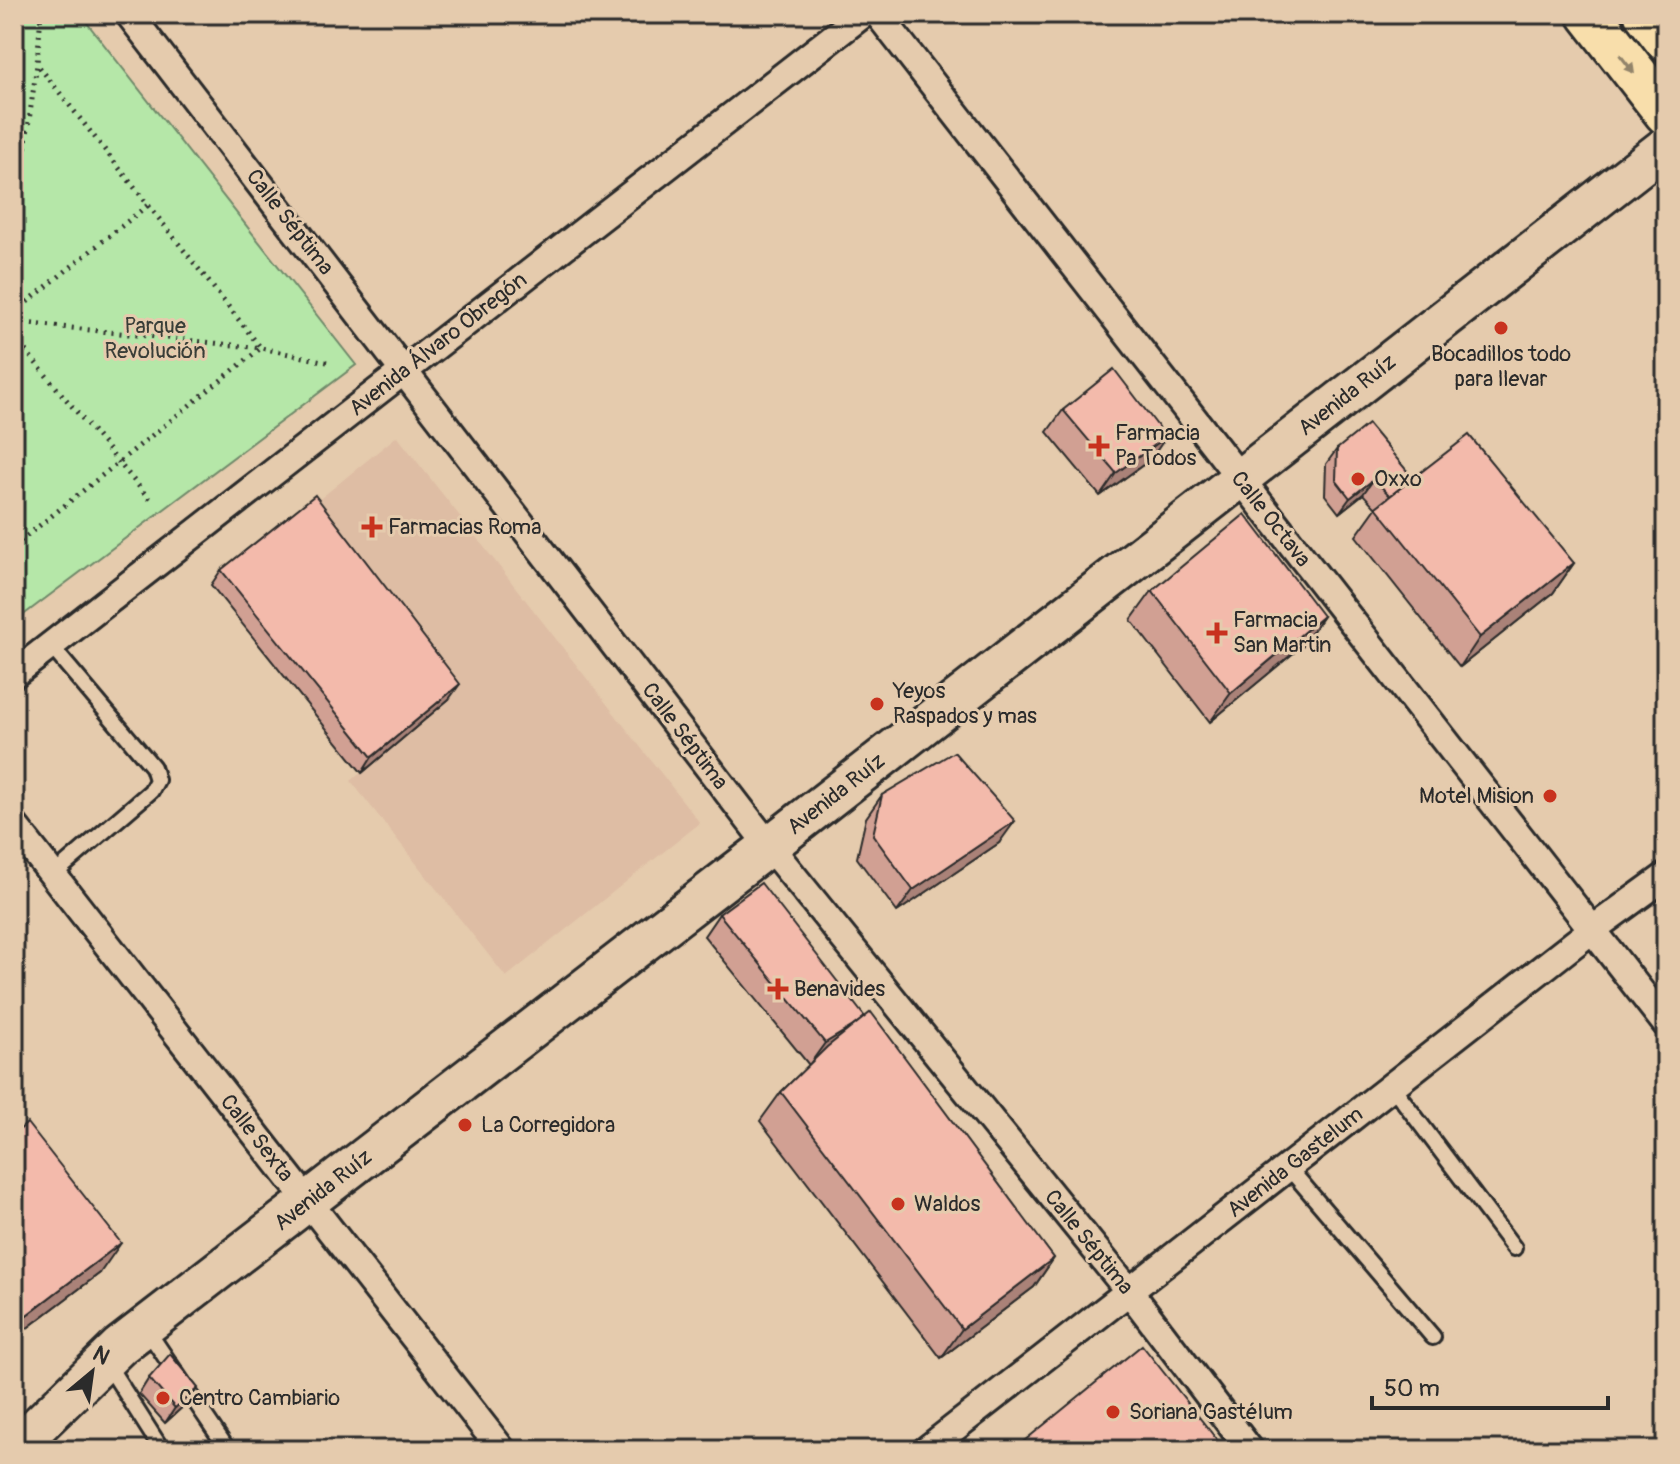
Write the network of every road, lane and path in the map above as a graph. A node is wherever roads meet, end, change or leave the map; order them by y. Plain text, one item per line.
1 (41, 14) edge
2 (129, 14) edge
3 (863, 14) edge
4 (878, 14) edge
5 (1589, 14) edge
6 (1646, 14) edge
7 (1666, 40) edge
8 (37, 64) junction
9 (1666, 113) edge
10 (1666, 146) edge
11 (149, 204) junction
12 (14, 227) edge
13 (14, 299) edge
14 (21, 307) junction
15 (24, 323) junction
16 (15, 339) edge
17 (261, 348) junction
18 (327, 362) dead end
19 (404, 370) junction
20 (119, 462) junction
21 (1239, 479) junction
22 (151, 501) dead end
23 (14, 546) edge
24 (50, 645) junction
25 (14, 674) edge
26 (14, 825) edge
27 (769, 846) junction
28 (52, 876) junction
29 (1666, 876) edge
30 (1593, 929) junction
31 (1666, 1024) edge
32 (1392, 1086) junction
33 (1288, 1167) junction
34 (308, 1202) junction
35 (1514, 1248) dead end
36 (1129, 1291) junction
37 (145, 1327) junction
38 (1433, 1337) dead end
39 (105, 1361) junction
40 (14, 1449) edge
41 (162, 1450) edge
42 (228, 1450) edge
43 (502, 1450) edge
44 (926, 1450) edge
45 (1250, 1450) edge

1 - 8 path
2 - 19 street, Calle Séptima
3 - 19 street, Avenida Álvaro Obregón
4 - 21 street, Calle Octava
5 -> 9 main road
6 - 7 main road
8 - 11 path
8 - 12 path
10 - 21 street, Avenida Ruíz
11 - 14 path
11 - 17 path
13 - 14 path
14 - 15 path
15 - 16 path
15 - 17 path
16 - 20 path
17 - 18 path
17 - 20 path
19 - 24 street, Avenida Álvaro Obregón
19 - 27 street, Calle Séptima
20 - 22 path
20 - 23 path
21 - 27 street, Avenida Ruíz
21 - 30 street, Calle Octava
24 - 25 street, Avenida Álvaro Obregón
24 - 28 lane
26 - 28 street, Calle Sexta
27 - 34 street, Avenida Ruíz
27 - 36 street, Calle Séptima
28 - 34 street, Calle Sexta
29 - 30 street, Avenida Gastelum
30 - 31 street, Calle Octava
30 - 32 street, Avenida Gastelum
32 - 33 street, Avenida Gastelum
32 - 35 lane
33 - 36 street, Avenida Gastelum
33 - 38 lane
34 - 37 street, Avenida Ruíz
34 - 43 street, Calle Sexta
36 - 44 street, Avenida Gastelum
36 - 45 street, Calle Séptima
37 - 39 street, Avenida Ruíz
37 - 42 lane
39 - 40 street, Avenida Ruíz
39 - 41 lane

